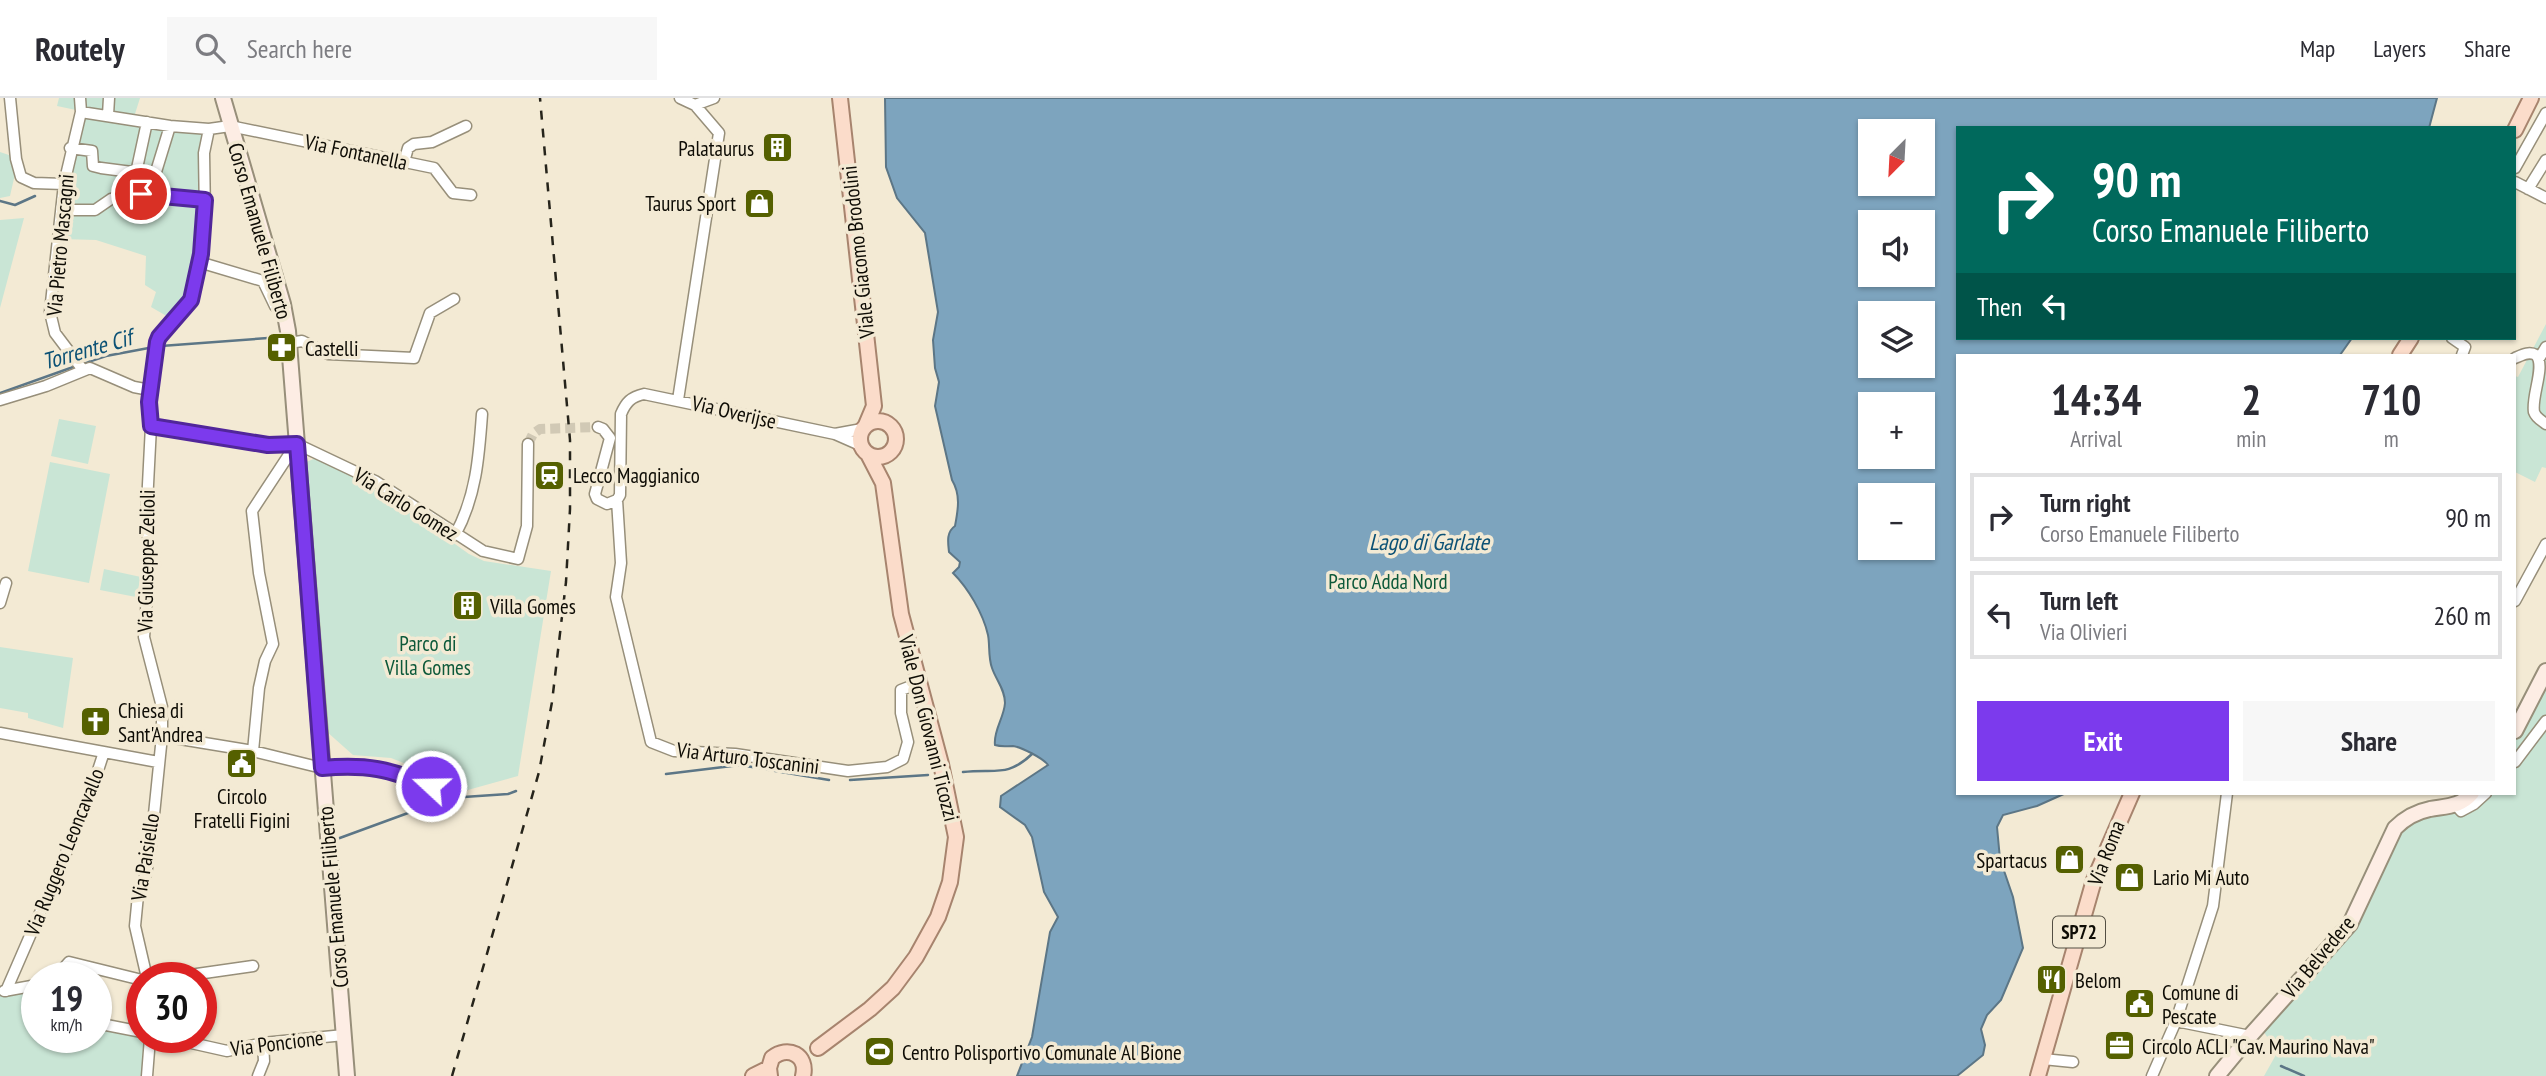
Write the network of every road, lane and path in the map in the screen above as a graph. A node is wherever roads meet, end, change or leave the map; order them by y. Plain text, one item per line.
1 (10, 98) edge
2 (80, 98) edge
3 (109, 98) edge
4 (223, 98) edge
5 (680, 98) edge
6 (714, 98) edge
7 (841, 98) edge
8 (2531, 98) edge
9 (695, 105) junction
10 (80, 112) junction
11 (2524, 112) junction
12 (108, 115) junction
13 (2544, 117) edge
14 (147, 122) junction
15 (170, 126) junction
16 (230, 126) junction
17 (466, 126) dead end
18 (2516, 128) edge
19 (209, 129) junction
20 (70, 148) junction
21 (2546, 160) edge
22 (404, 162) junction
23 (2516, 167) edge
24 (135, 173) junction
25 (2516, 183) edge
26 (64, 184) junction
27 (2528, 189) junction
28 (471, 195) dead end
29 (2546, 198) edge
30 (205, 200) junction
31 (62, 210) junction
32 (199, 261) junction
33 (454, 299) dead end
34 (286, 318) junction
35 (2455, 340) edge
36 (289, 342) junction
37 (2546, 347) edge
38 (2462, 354) edge
39 (2540, 357) junction
40 (2516, 358) edge
41 (81, 367) junction
42 (150, 390) junction
43 (0, 400) edge
44 (678, 400) junction
45 (874, 406) junction
46 (482, 414) dead end
47 (888, 424) junction
48 (2546, 424) edge
49 (151, 426) junction
50 (598, 427) dead end
51 (864, 427) junction
52 (835, 434) junction
53 (297, 444) junction
54 (528, 444) dead end
55 (864, 449) junction
56 (891, 452) junction
57 (883, 483) junction
58 (617, 500) junction
59 (455, 535) junction
60 (2546, 544) edge
61 (6, 583) dead end
62 (2516, 599) edge
63 (0, 603) edge
64 (2546, 671) edge
65 (919, 683) junction
66 (2546, 721) edge
67 (2516, 729) edge
68 (0, 733) edge
69 (162, 736) junction
70 (253, 751) junction
71 (104, 752) junction
72 (2516, 761) edge
73 (158, 762) junction
74 (322, 768) junction
75 (431, 786) dead end
76 (2131, 795) edge
77 (2227, 795) edge
78 (2470, 795) edge
79 (2484, 795) edge
80 (2456, 805) junction
81 (143, 962) edge
82 (253, 966) dead end
83 (217, 971) edge
84 (21, 988) edge
85 (3, 991) edge
86 (2176, 1021) junction
87 (344, 1035) junction
88 (2250, 1036) junction
89 (263, 1044) junction
90 (818, 1048) junction
91 (217, 1049) edge
92 (792, 1052) junction
93 (149, 1053) edge
94 (2043, 1059) junction
95 (2073, 1062) dead end
96 (769, 1072) edge
97 (803, 1075) edge
98 (147, 1076) edge
99 (258, 1076) edge
100 (347, 1076) edge
101 (753, 1076) edge
102 (2038, 1076) edge
103 (2152, 1076) edge
104 (2217, 1076) edge

1 - 26 street
2 - 10 street, Via Pietro Mascagni
3 - 12 street
4 - 16 main road, Corso Emanuele Filiberto
5 - 9 street
6 - 9 street
7 - 45 main road, Viale Giacomo Brodolini
8 - 11 main road
9 - 44 street
10 - 12 street, Via Fontanella
10 - 20 street, Via Pietro Mascagni
11 - 13 street
11 - 18 main road
12 - 14 street, Via Fontanella
13 - 23 street
14 - 15 street, Via Fontanella
14 - 24 street
15 - 19 street, Via Fontanella
15 - 24 street
16 - 19 street, Via Fontanella
16 - 22 street, Via Fontanella
16 - 34 main road, Corso Emanuele Filiberto
17 - 22 street
19 - 30 street
20 - 24 street
20 - 26 street, Via Pietro Mascagni
21 - 27 street
22 - 28 street, Via Fontanella
25 - 27 street
26 - 31 street, Via Pietro Mascagni
27 - 29 street
30 - 31 street
30 - 32 street
31 - 41 street, Via Pietro Mascagni
32 - 34 street
32 - 42 street, Via Giuseppe Zelioli
33 - 36 street
34 - 36 main road, Corso Emanuele Filiberto
35 - 38 street
36 - 53 main road, Corso Emanuele Filiberto
37 - 39 street
39 - 40 street
39 - 48 street
41 - 42 street
41 - 43 street
42 - 49 street, Via Giuseppe Zelioli
44 - 52 street, Via Overijse
44 - 58 street, Via Overijse
45 - 47 main road
45 - 51 main road, Viale Giacomo Brodolini
46 - 59 street
47 - 51 main road
47 - 56 main road
49 - 53 street
49 - 69 street, Via Giuseppe Zelioli
50 - 58 street
51 - 52 street, Via Overijse
51 - 55 main road
52 - 55 street, Via Overijse
53 - 59 street, Via Carlo Gomez
53 - 70 street
53 - 74 main road, Corso Emanuele Filiberto
54 - 59 street, Via Carlo Gomez
55 - 56 main road
55 - 57 main road, Viale Don Giovanni Ticozzi
56 - 57 main road, Viale Don Giovanni Ticozzi
57 - 65 main road, Viale Don Giovanni Ticozzi
58 - 65 street, Via Arturo Toscanini
60 - 62 street
61 - 63 street
64 - 67 main road
65 - 90 main road, Viale Don Giovanni Ticozzi
66 - 72 street
68 - 71 street
69 - 70 street
69 - 73 street, Via Paisiello
70 - 74 street
71 - 73 street
71 - 85 street, Via Ruggero Leoncavallo
73 - 81 street, Via Paisiello
74 - 75 street
74 - 87 main road, Corso Emanuele Filiberto
76 - 94 main road, Via Roma / SP72
77 - 86 street
78 - 80 main road, Via Belvedere
79 - 80 street
80 - 88 main road, Via Belvedere
82 - 83 street
84 - 85 street
86 - 88 street
86 - 103 street
87 - 89 street, Via Poncione
87 - 100 main road, Corso Emanuele Filiberto
88 - 104 main road, Via Belvedere
89 - 91 street, Via Poncione
89 - 99 street
90 - 92 main road, Viale Don Giovanni Ticozzi
90 - 97 main road, Viale Don Giovanni Ticozzi
92 - 96 main road
92 - 97 main road
93 - 98 street
94 - 95 street
94 - 102 main road, Via Roma / SP72
96 - 101 main road

